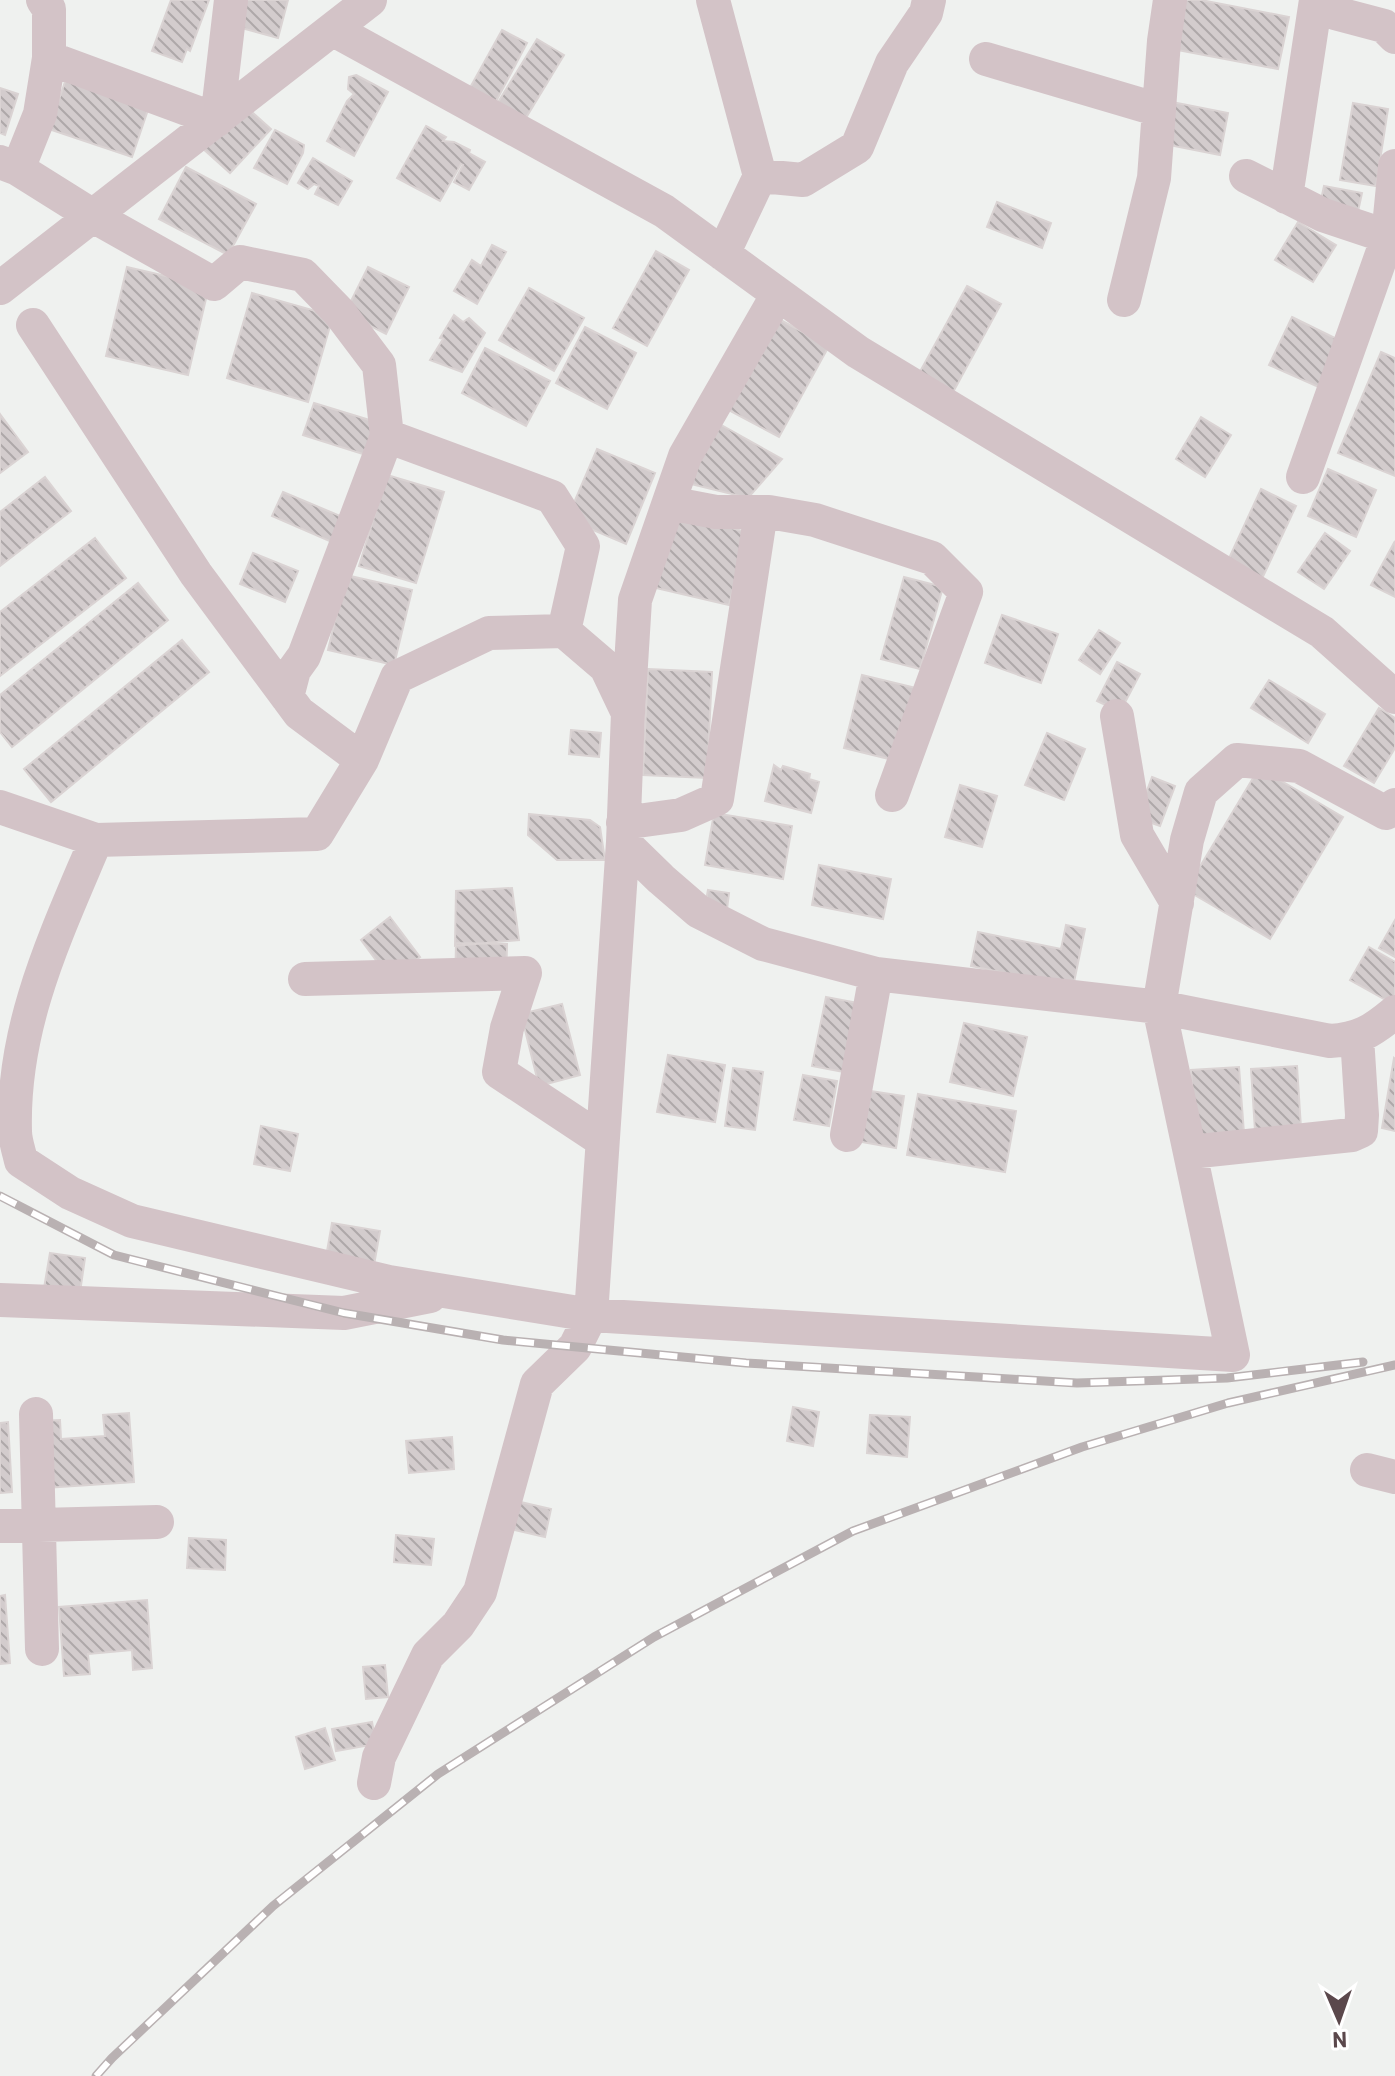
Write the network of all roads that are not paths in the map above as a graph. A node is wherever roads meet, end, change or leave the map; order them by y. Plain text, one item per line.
1 (43, 0) edge
2 (231, 0) edge
3 (370, 0) edge
4 (713, 0) edge
5 (1170, 0) edge
6 (1316, 0) edge
7 (1325, 0) edge
8 (922, 4) edge
9 (334, 30) junction
10 (1395, 37) edge
11 (49, 58) junction
12 (986, 59) dead end
13 (1159, 110) junction
14 (217, 120) junction
15 (9, 166) edge
16 (1395, 166) edge
17 (760, 176) junction
18 (1246, 176) dead end
19 (1286, 197) junction
20 (93, 216) junction
21 (1391, 238) edge
22 (723, 254) junction
23 (0, 288) edge
24 (778, 294) junction
25 (1124, 300) dead end
26 (33, 325) dead end
27 (387, 436) junction
28 (1303, 477) dead end
29 (669, 503) junction
30 (761, 512) junction
31 (564, 631) junction
32 (287, 697) junction
33 (1395, 697) edge
34 (628, 713) junction
35 (1117, 716) dead end
36 (362, 760) junction
37 (892, 795) dead end
38 (1395, 805) edge
39 (0, 807) edge
40 (623, 832) junction
41 (96, 840) junction
42 (1177, 903) junction
43 (876, 974) junction
44 (305, 979) dead end
45 (1159, 1007) junction
46 (1395, 1012) edge
47 (1357, 1037) junction
48 (847, 1135) dead end
49 (602, 1140) junction
50 (1190, 1152) junction
51 (450, 1292) junction
52 (0, 1300) edge
53 (591, 1315) junction
54 (36, 1414) dead end
55 (157, 1522) dead end
56 (0, 1526) edge
57 (40, 1526) junction
58 (42, 1649) dead end
59 (374, 1783) dead end

1 - 11 street
2 - 14 street
3 - 9 street
4 - 17 street
5 - 13 street
6 - 19 street
7 - 10 street
8 - 17 street
9 - 14 street
9 - 22 street
11 - 14 street
11 - 15 street
12 - 13 street
13 - 25 street
14 - 20 street
15 - 20 street
16 - 21 street
17 - 22 street
18 - 19 street
19 - 21 street
20 - 23 street
20 - 27 street
21 - 28 street
22 - 24 street
24 - 29 street
24 - 33 street
26 - 32 street
27 - 31 street
27 - 32 street
29 - 30 street
29 - 34 street
30 - 37 street
30 - 40 street
31 - 34 street
31 - 36 street
32 - 36 street
34 - 40 street
35 - 42 street
36 - 41 street
38 - 42 street
39 - 41 street
40 - 43 street
40 - 49 street
41 - 51 street
42 - 45 street
43 - 45 street
43 - 48 street
44 - 49 street
45 - 47 street
45 - 50 street
46 - 47 street
47 - 50 street
49 - 53 street
50 - 53 street
51 - 52 street
51 - 53 street
53 - 59 street
54 - 57 street
55 - 57 street
56 - 57 street
57 - 58 street

